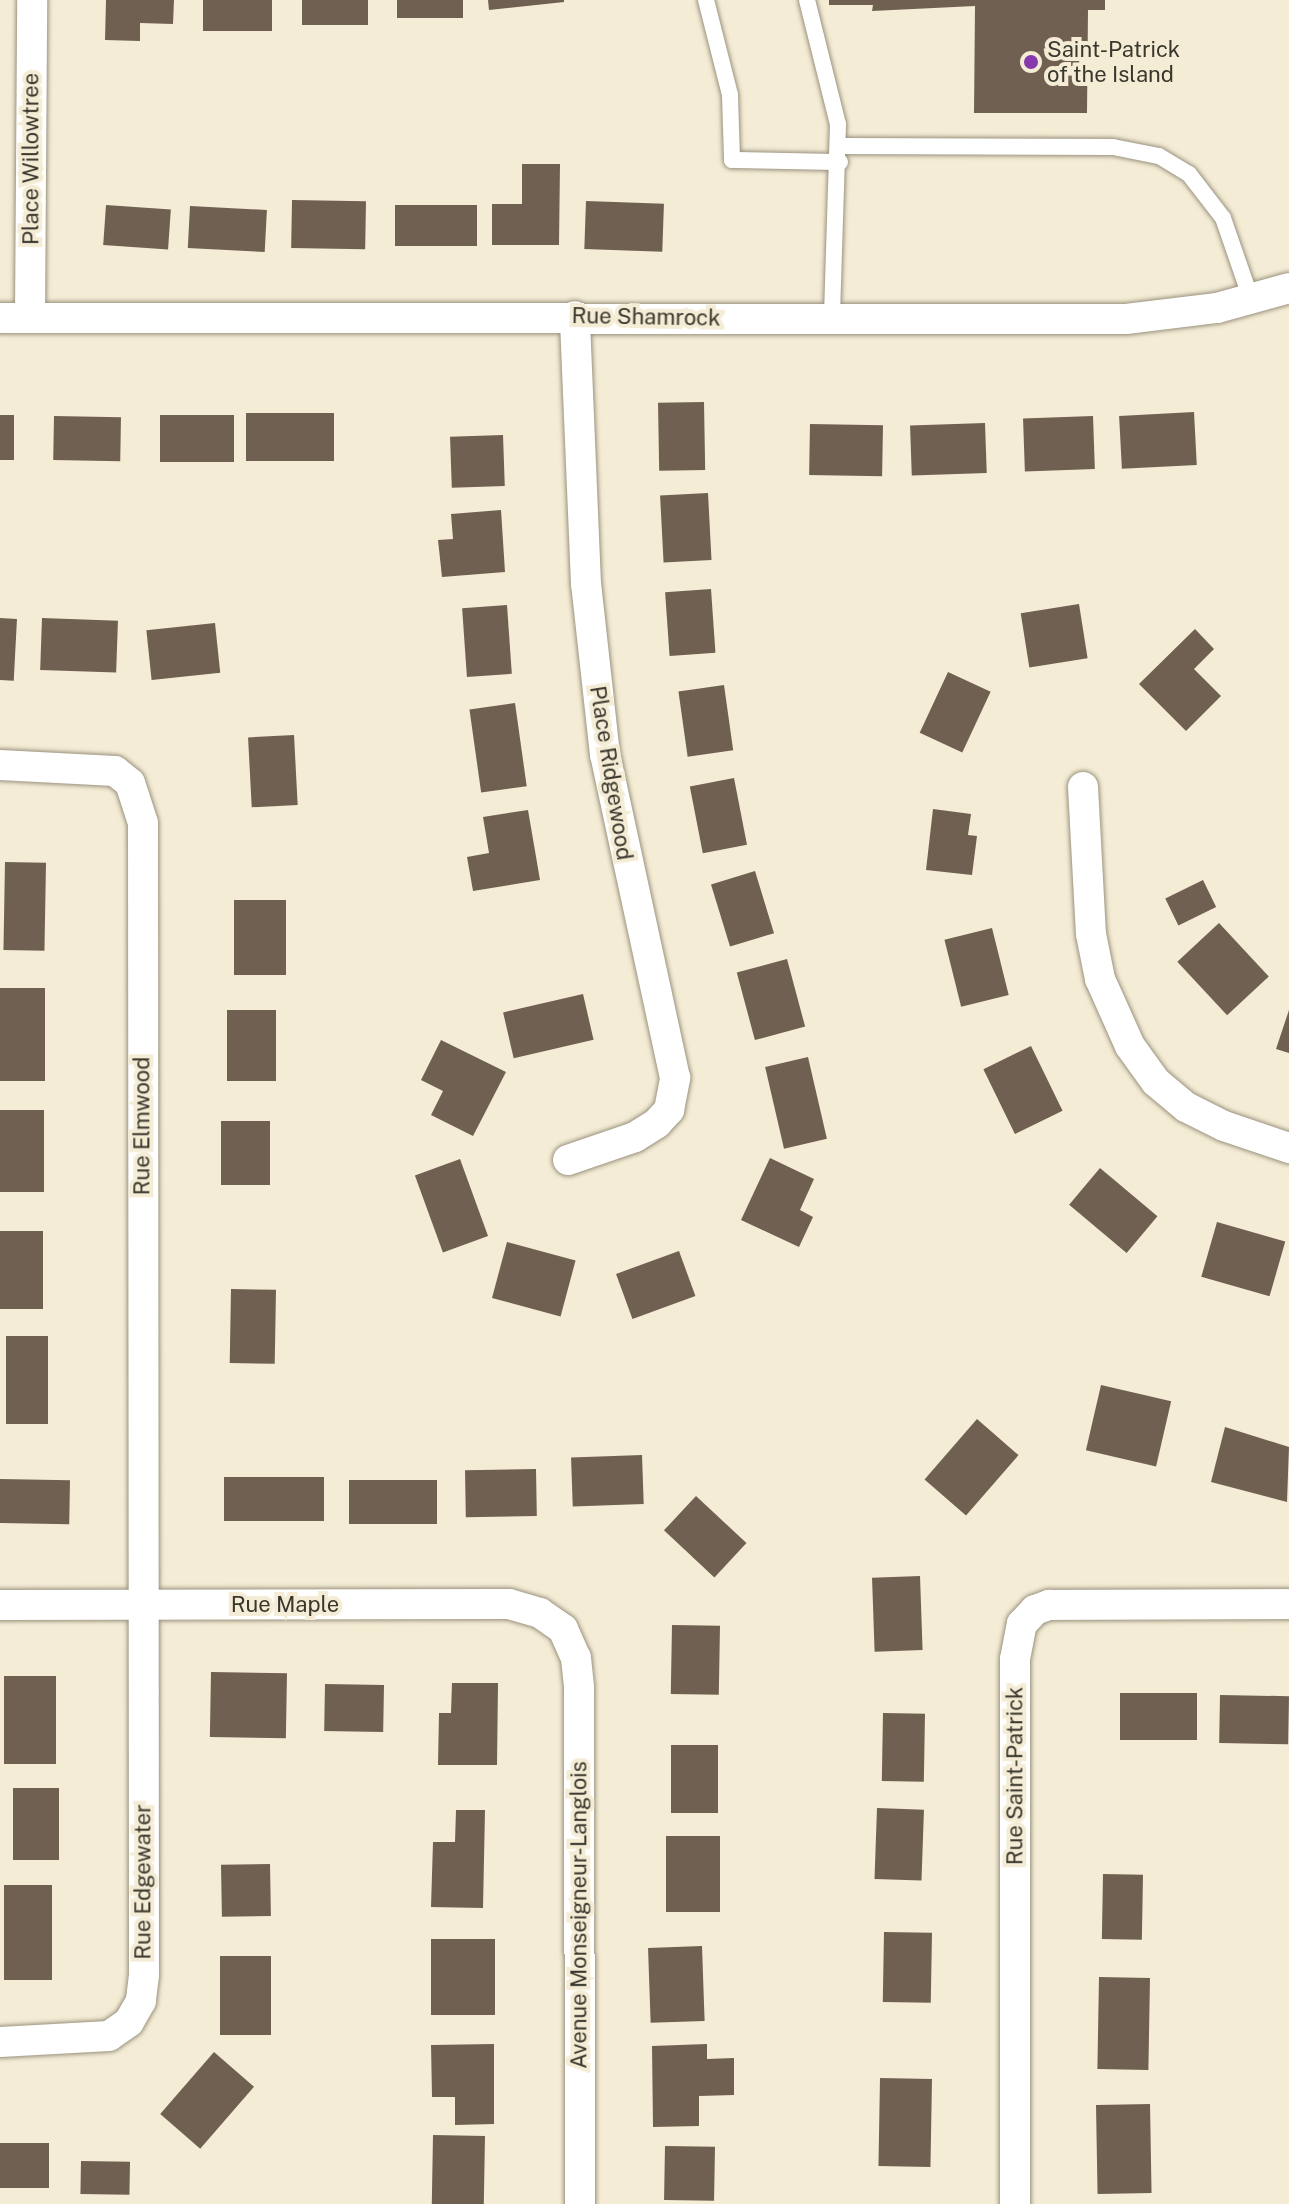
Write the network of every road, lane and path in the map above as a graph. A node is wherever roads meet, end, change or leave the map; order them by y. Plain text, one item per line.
1 (32, 0) edge
2 (706, 0) edge
3 (807, 0) edge
4 (840, 154) junction
5 (1289, 288) edge
6 (1251, 299) junction
7 (575, 316) junction
8 (30, 317) junction
9 (0, 318) edge
10 (832, 320) junction
11 (0, 765) edge
12 (1083, 787) dead end
13 (1289, 1148) edge
14 (568, 1160) dead end
15 (1289, 1604) edge
16 (0, 1605) edge
17 (141, 1605) junction
18 (563, 1629) joint
19 (0, 2042) edge
20 (580, 2204) edge
21 (1015, 2204) edge

1 - 8 street, Place Willowtree
2 - 4 lane
3 - 4 lane
4 - 6 lane
4 - 10 lane
5 - 6 street, Rue Shamrock
6 - 10 street, Rue Shamrock
7 - 8 street, Rue Shamrock
7 - 10 street, Rue Shamrock
7 - 14 street, Place Ridgewood
8 - 9 street, Rue Shamrock
11 - 17 street, Rue Elmwood
12 - 13 street
15 - 21 street, Rue Saint-Patrick
16 - 17 street, Rue Maple
17 - 18 street, Rue Maple
17 - 19 street, Rue Edgewater
18 - 20 street, Avenue Monseigneur-Langlois

